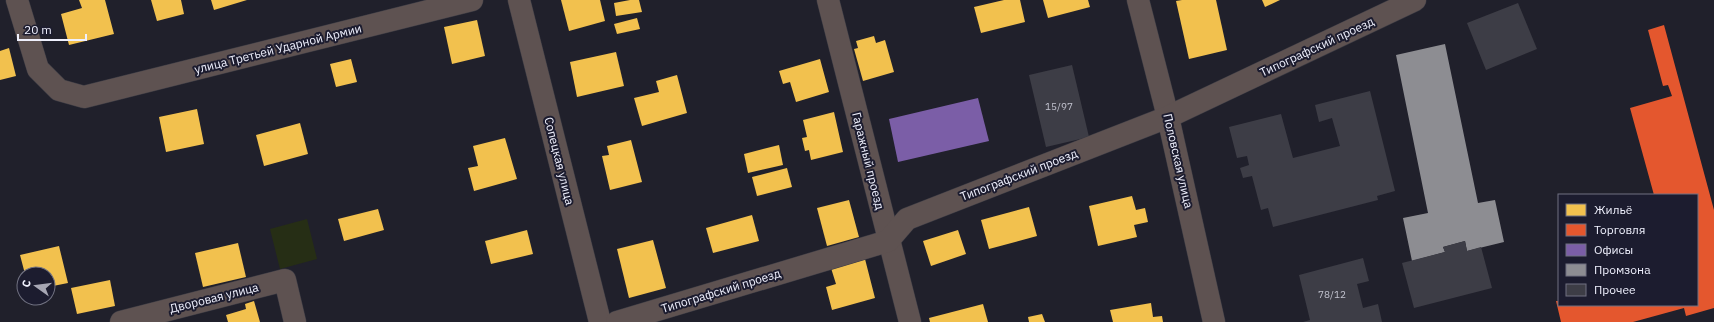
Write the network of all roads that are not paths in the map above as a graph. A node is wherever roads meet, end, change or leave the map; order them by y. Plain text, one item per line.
1 (17, 0) edge
2 (472, 0) edge
3 (519, 0) edge
4 (828, 0) edge
5 (1138, 0) edge
6 (1415, 0) edge
7 (1168, 117) junction
8 (888, 241) junction
9 (121, 322) edge
10 (295, 322) edge
11 (600, 322) edge
12 (617, 322) edge
13 (910, 322) edge
14 (1214, 322) edge

1 - 2 street, улица Третьей Ударной Армии
3 - 11 street, Сопецкая улица
4 - 8 street, Гаражный проезд
5 - 7 street, Половская улица
6 - 7 street, Типографский проезд
7 - 8 street, Типографский проезд
7 - 14 street, Половская улица
8 - 12 street, Типографский проезд
8 - 13 street, Гаражный проезд
9 - 10 street, Дворовая улица

